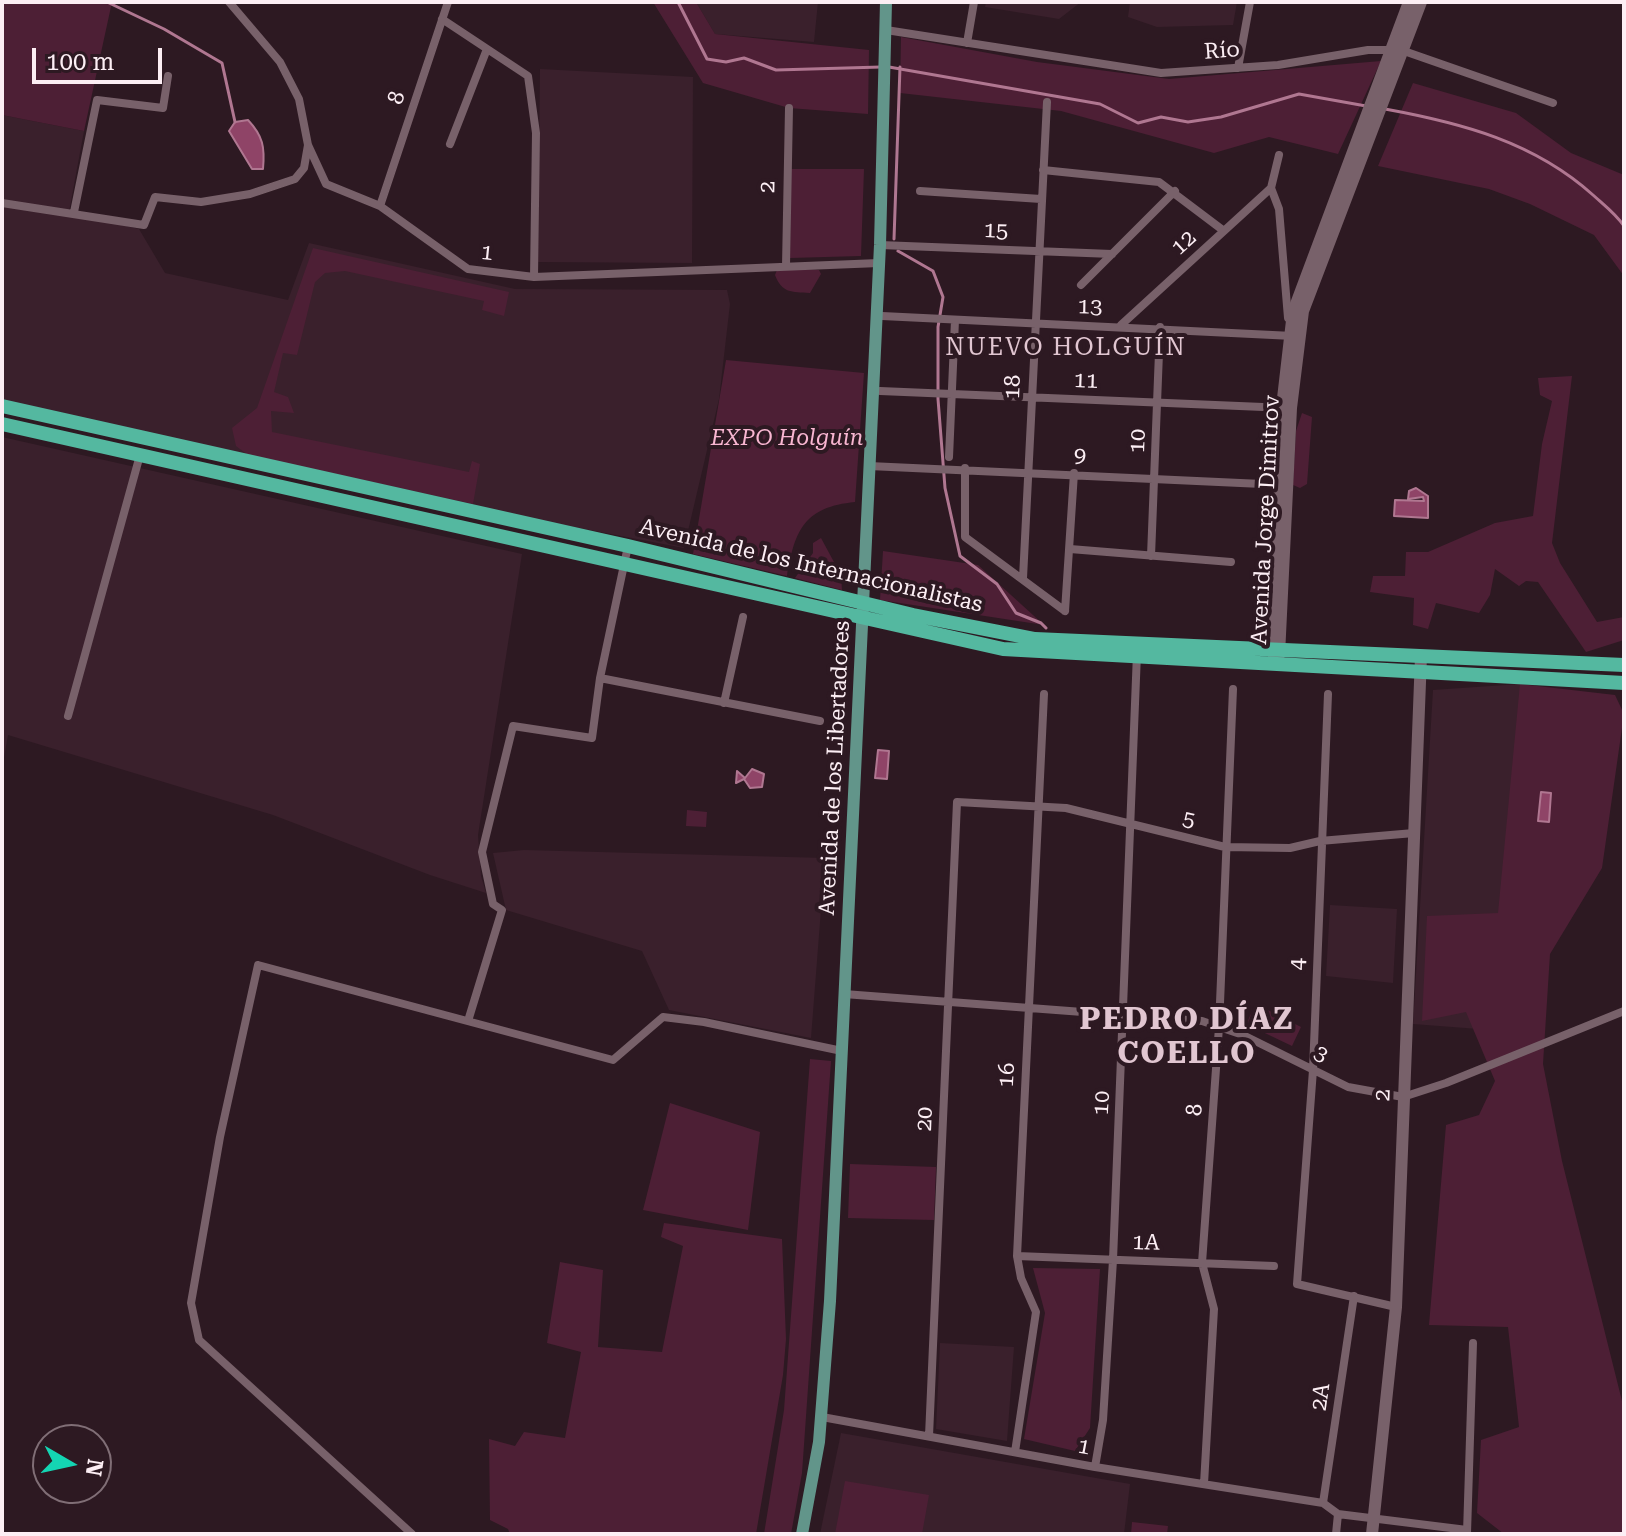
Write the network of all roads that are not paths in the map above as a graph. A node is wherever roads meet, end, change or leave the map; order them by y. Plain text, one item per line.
1 (229, 2) edge
2 (448, 2) edge
3 (886, 2) edge
4 (974, 2) edge
5 (1250, 2) edge
6 (1409, 2) edge
7 (1421, 2) edge
8 (442, 19) junction
9 (886, 30) junction
10 (967, 43) junction
11 (487, 49) junction
12 (1396, 50) junction
13 (1238, 68) junction
14 (168, 76) dead end
15 (1047, 102) dead end
16 (1553, 103) dead end
17 (789, 108) dead end
18 (450, 144) dead end
19 (308, 145) junction
20 (1279, 155) dead end
21 (1043, 170) junction
22 (1271, 188) junction
23 (920, 191) dead end
24 (1175, 191) junction
25 (1041, 199) junction
26 (2, 203) edge
27 (380, 206) junction
28 (74, 212) junction
29 (1224, 231) junction
30 (880, 245) junction
31 (1037, 250) junction
32 (1112, 254) junction
33 (879, 263) junction
34 (786, 266) junction
35 (534, 277) junction
36 (1081, 285) dead end
37 (882, 316) dead end
38 (955, 320) junction
39 (1034, 324) junction
40 (1121, 325) junction
41 (1160, 327) junction
42 (1294, 336) junction
43 (880, 391) dead end
44 (952, 394) junction
45 (1030, 397) junction
46 (1158, 402) junction
47 (2, 406) edge
48 (1286, 408) junction
49 (2, 424) edge
50 (140, 455) junction
51 (949, 457) dead end
52 (869, 466) junction
53 (965, 468) junction
54 (1028, 471) junction
55 (1074, 473) junction
56 (1155, 478) junction
57 (1283, 485) junction
58 (628, 546) junction
59 (1070, 549) junction
60 (1151, 556) junction
61 (1231, 562) dead end
62 (624, 563) junction
63 (1023, 578) junction
64 (864, 603) junction
65 (743, 617) dead end
66 (863, 620) junction
67 (1277, 649) junction
68 (1137, 651) junction
69 (1421, 656) junction
70 (1275, 665) junction
71 (1624, 665) edge
72 (1420, 674) junction
73 (600, 678) junction
74 (1624, 683) edge
75 (1233, 689) dead end
76 (1044, 694) dead end
77 (1328, 694) dead end
78 (724, 703) junction
79 (68, 716) dead end
80 (820, 721) dead end
81 (957, 802) joint
82 (1038, 806) junction
83 (1132, 824) junction
84 (1414, 833) junction
85 (1320, 841) junction
86 (1225, 847) junction
87 (844, 994) junction
88 (947, 1003) junction
89 (1028, 1007) junction
90 (1624, 1011) edge
91 (1124, 1013) junction
92 (468, 1021) junction
93 (1219, 1027) junction
94 (842, 1051) junction
95 (1313, 1070) junction
96 (1403, 1097) junction
97 (1017, 1256) junction
98 (1113, 1260) junction
99 (1202, 1263) junction
100 (1274, 1266) dead end
101 (1354, 1296) junction
102 (1396, 1307) junction
103 (1473, 1343) dead end
104 (822, 1417) junction
105 (929, 1436) junction
106 (1015, 1452) junction
107 (1095, 1467) junction
108 (1204, 1484) junction
109 (1323, 1503) junction
110 (1338, 1514) junction
111 (1373, 1519) junction
112 (1467, 1532) edge
113 (412, 1534) edge
114 (802, 1534) edge
115 (1336, 1534) edge
116 (1372, 1534) edge

1 - 19 street, 1
2 - 8 street, 8
3 - 9 main road, Avenida de los Libertadores
4 - 10 street
5 - 13 street
6 - 12 street, Avenida Jorge Dimitrov
7 - 12 street, Avenida Jorge Dimitrov
8 - 11 street
8 - 27 street, 8
9 - 10 street, Río
9 - 30 main road, Avenida de los Libertadores
10 - 13 street, Río
11 - 18 street
11 - 35 street
12 - 13 street, Río
12 - 16 street, Río
12 - 42 street, Avenida Jorge Dimitrov
14 - 28 street
15 - 21 street, 18
17 - 34 street, 2
19 - 27 street, 1
19 - 28 street
20 - 22 street
21 - 24 street
21 - 25 street, 18
22 - 29 street, 12
22 - 42 street
23 - 25 street
24 - 29 street
24 - 32 street
25 - 31 street, 18
26 - 28 street
27 - 35 street, 1
29 - 40 street, 12
30 - 31 street, 15
30 - 33 main road, Avenida de los Libertadores
31 - 32 street, 15
31 - 39 street, 18
32 - 36 street
33 - 34 street, 1
33 - 52 main road, Avenida de los Libertadores
34 - 35 street, 1
37 - 38 street, 13
38 - 39 street, 13
38 - 44 street
39 - 40 street, 13
39 - 45 street, 18
40 - 41 street, 13
41 - 42 street, 13
41 - 46 street, 10
42 - 48 street, Avenida Jorge Dimitrov
43 - 44 street, 11
44 - 45 street, 11
44 - 51 street
45 - 46 street, 11
45 - 54 street, 18
46 - 48 street, 11
46 - 56 street, 10
47 - 58 highway, Avenida de los Internacionalistas
48 - 57 street, Avenida Jorge Dimitrov
49 - 50 highway, Avenida de los Internacionalistas
50 - 62 highway, Avenida de los Internacionalistas
50 - 79 street
52 - 53 street, 9
52 - 64 main road, Avenida de los Libertadores
53 - 54 street, 9
53 - 63 street
54 - 55 street, 9
54 - 63 street, 18
55 - 56 street, 9
55 - 59 street
56 - 57 street, 9
56 - 60 street, 10
57 - 67 street, Avenida Jorge Dimitrov
58 - 62 street
58 - 64 highway, Avenida de los Internacionalistas
59 - 60 street
59 - 63 street
60 - 61 street
62 - 66 highway, Avenida de los Internacionalistas
62 - 73 street
64 - 66 main road, Avenida de los Libertadores
64 - 68 highway, Avenida de los Internacionalistas
65 - 78 street
66 - 68 highway, Avenida de los Internacionalistas
66 - 87 main road, Avenida de los Libertadores
67 - 68 highway, Avenida de los Internacionalistas
67 - 69 highway, Avenida de los Internacionalistas
67 - 70 street, Avenida Jorge Dimitrov
68 - 70 highway, Avenida de los Internacionalistas
68 - 83 street, 10
69 - 71 highway, Avenida de los Internacionalistas
69 - 72 street, 2
70 - 72 highway, Avenida de los Internacionalistas
72 - 74 highway, Avenida de los Internacionalistas
72 - 84 street, 2
73 - 78 street
73 - 92 street
75 - 86 street, 8
76 - 82 street, 16
77 - 85 street, 4
78 - 80 street
81 - 82 street, 5
81 - 88 street, 20
82 - 83 street, 5
82 - 89 street, 16
83 - 86 street, 5
83 - 91 street, 10
84 - 85 street, 5
84 - 96 street, 2
85 - 86 street, 5
85 - 95 street, 4
86 - 93 street, 8
87 - 88 street, 3
87 - 94 main road, Avenida de los Libertadores
88 - 89 street, 3
88 - 105 street, 20
89 - 91 street, 3
89 - 97 street, 16
90 - 96 street
91 - 93 street, 3
91 - 98 street, 10
92 - 94 street
92 - 113 street
93 - 95 street, 3
93 - 99 street, 8
94 - 104 main road, Avenida de los Libertadores
95 - 96 street, 3
95 - 101 street, 4
96 - 102 street, 2
97 - 98 street, 1A
97 - 106 street, 16
98 - 99 street, 1A
98 - 107 street, 10
99 - 100 street, 1A
99 - 108 street, 8
101 - 102 street
101 - 109 street, 2A
102 - 111 street, 2
103 - 112 street
104 - 105 street, 1
104 - 114 main road, Avenida de los Libertadores
105 - 106 street, 1
106 - 107 street, 1
107 - 108 street, 1
108 - 109 street, 1
109 - 110 street, 1
110 - 111 street, 1
110 - 115 street
111 - 112 street, 1
111 - 116 street, 2

